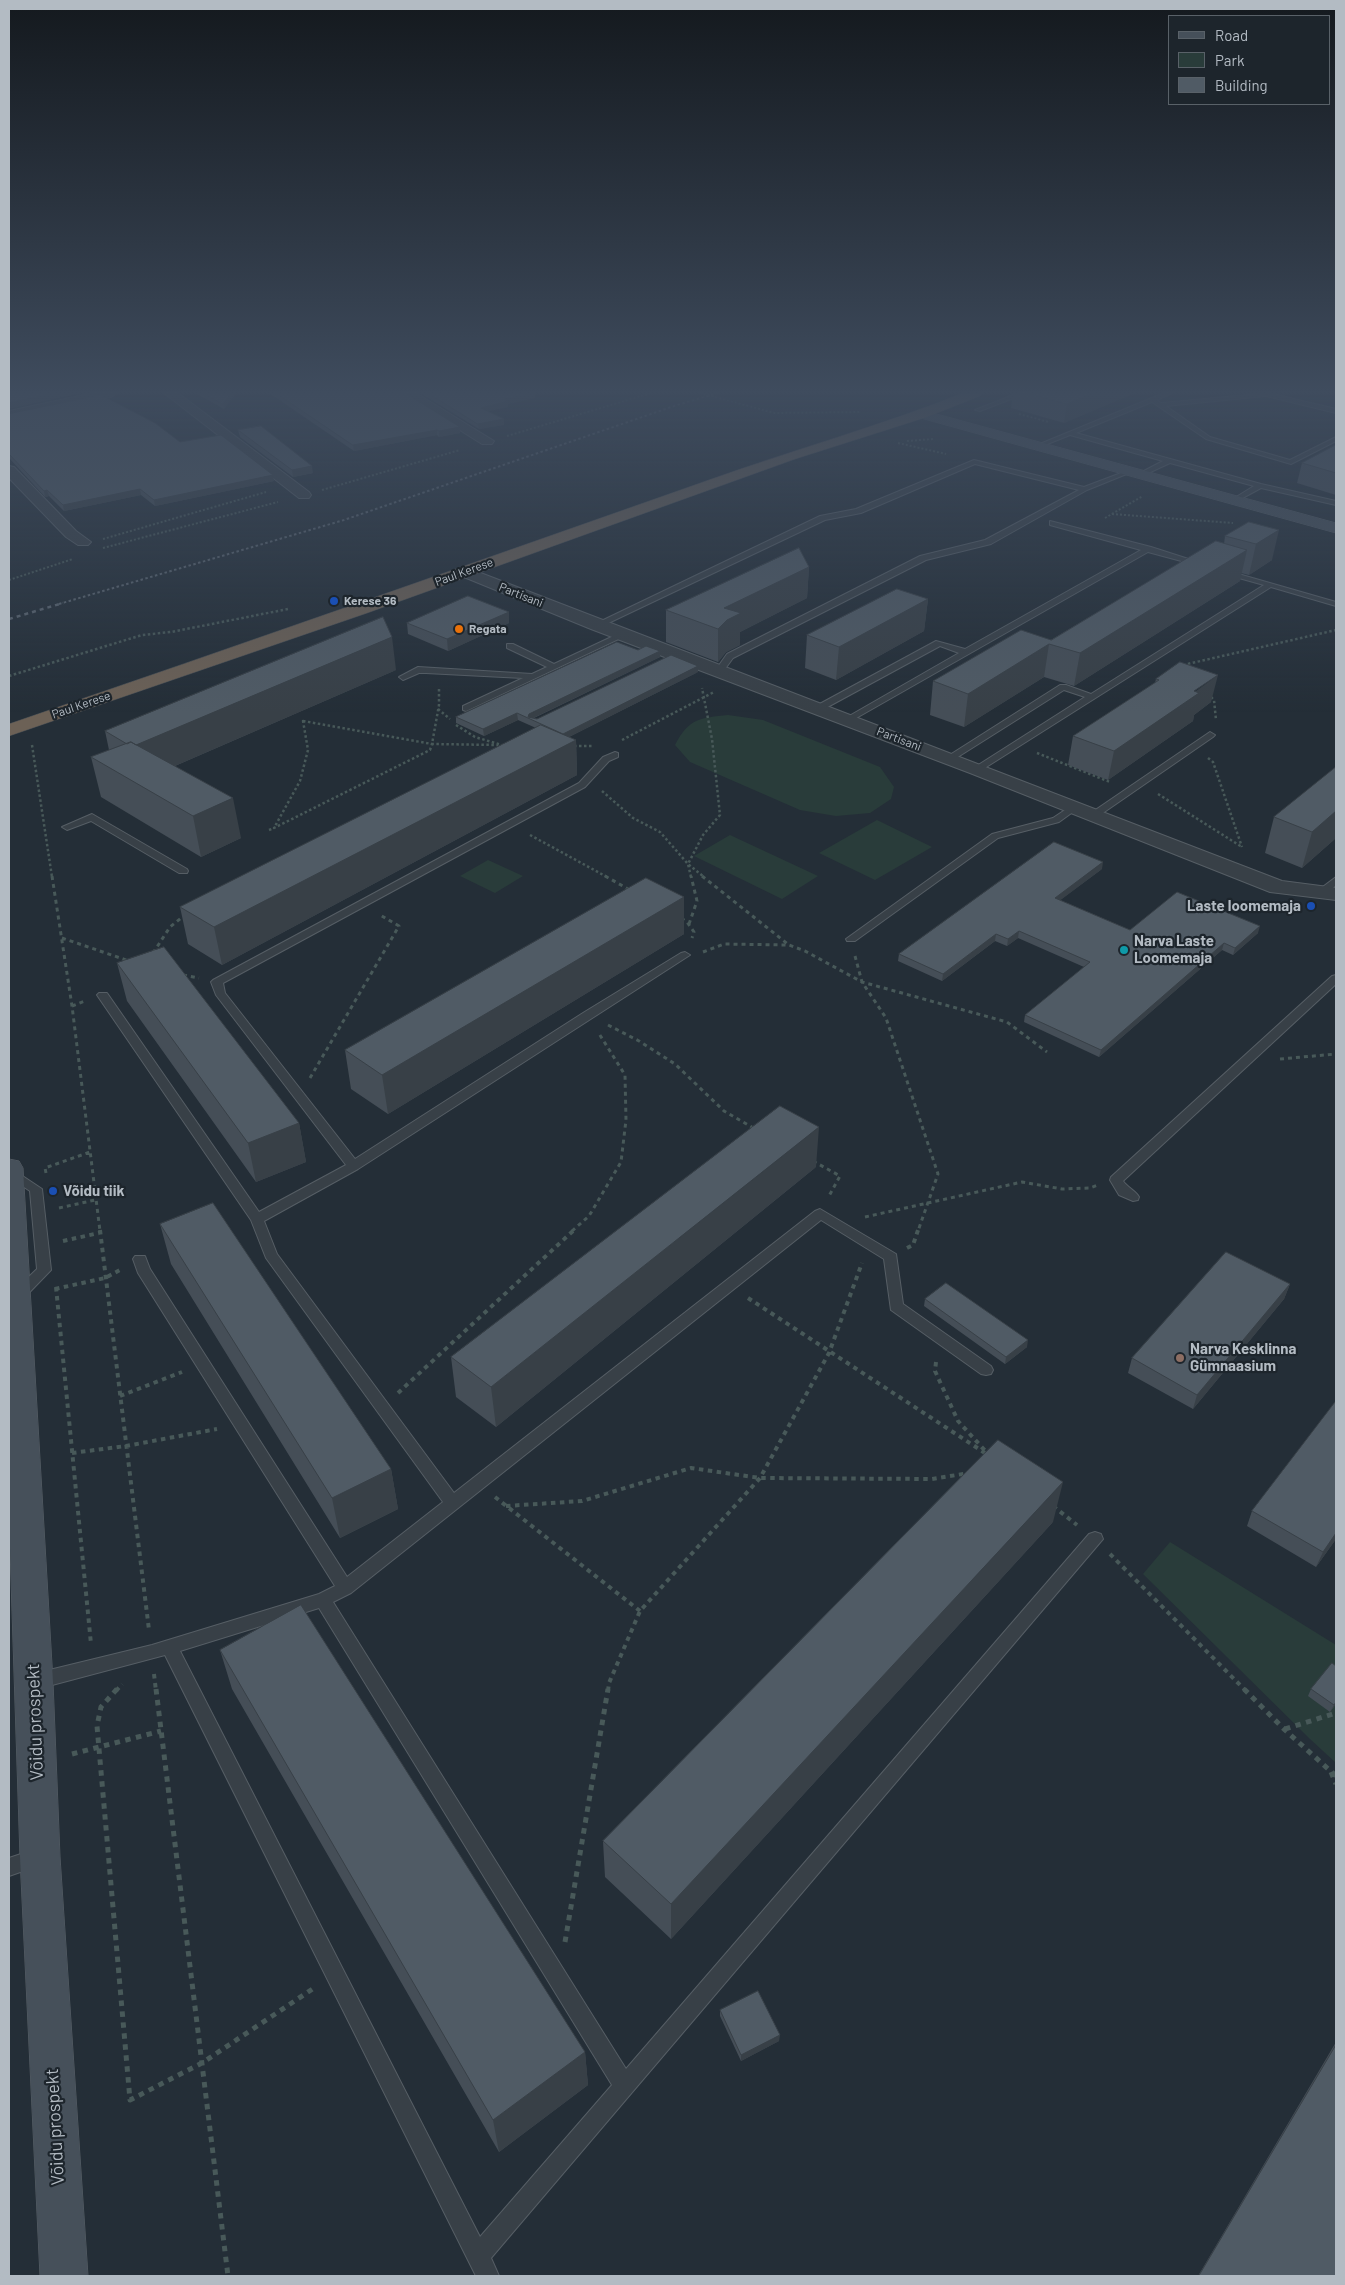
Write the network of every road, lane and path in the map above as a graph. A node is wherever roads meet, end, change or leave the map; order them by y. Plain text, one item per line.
1 (38, 500) edge
2 (242, 500) edge
3 (285, 500) edge
4 (669, 500) edge
5 (885, 500) edge
6 (1066, 500) edge
7 (1136, 500) edge
8 (1236, 500) edge
9 (1318, 500) edge
10 (1336, 504) edge
11 (1112, 514) junction
12 (1053, 523) dead end
13 (1239, 523) dead end
14 (1336, 528) edge
15 (1089, 533) junction
16 (86, 547) junction
17 (1148, 549) junction
18 (1204, 566) edge
19 (1214, 568) edge
20 (465, 572) junction
21 (9, 580) edge
22 (1270, 584) junction
23 (1336, 604) edge
24 (295, 608) dead end
25 (597, 625) junction
26 (1336, 630) edge
27 (622, 634) junction
28 (510, 646) dead end
29 (1167, 648) junction
30 (966, 652) junction
31 (1182, 666) junction
32 (554, 667) junction
33 (719, 670) junction
34 (1189, 672) edge
35 (445, 673) junction
36 (9, 676) edge
37 (534, 676) junction
38 (403, 677) dead end
39 (739, 678) junction
40 (1207, 693) edge
41 (1090, 696) junction
42 (703, 698) junction
43 (466, 708) dead end
44 (819, 708) junction
45 (848, 720) junction
46 (9, 730) edge
47 (1210, 735) joint
48 (432, 744) junction
49 (1016, 744) junction
50 (32, 745) dead end
51 (513, 745) edge
52 (571, 746) dead end
53 (1194, 746) junction
54 (613, 751) junction
55 (950, 758) junction
56 (977, 769) junction
57 (1141, 783) junction
58 (1131, 790) junction
59 (1074, 807) junction
60 (1094, 815) junction
61 (511, 824) junction
62 (67, 827) dead end
63 (274, 828) junction
64 (269, 830) dead end
65 (1242, 847) junction
66 (1250, 851) dead end
67 (688, 864) junction
68 (183, 870) dead end
69 (1332, 888) edge
70 (637, 894) edge
71 (361, 904) junction
72 (186, 914) dead end
73 (679, 917) edge
74 (689, 924) junction
75 (62, 938) junction
76 (851, 939) joint
77 (790, 945) junction
78 (685, 955) junction
79 (149, 960) edge
80 (136, 964) edge
81 (174, 973) edge
82 (1336, 978) edge
83 (217, 982) junction
84 (862, 982) junction
85 (103, 995) joint
86 (72, 1006) junction
87 (587, 1015) junction
88 (1047, 1052) dead end
89 (1336, 1054) edge
90 (1244, 1061) junction
91 (300, 1096) junction
92 (762, 1134) edge
93 (90, 1152) junction
94 (805, 1157) edge
95 (354, 1166) junction
96 (9, 1169) edge
97 (46, 1177) dead end
98 (1116, 1180) junction
99 (1132, 1197) dead end
100 (95, 1200) junction
101 (928, 1203) junction
102 (49, 1210) dead end
103 (820, 1214) junction
104 (257, 1219) junction
105 (835, 1223) junction
106 (99, 1233) junction
107 (62, 1241) dead end
108 (869, 1244) junction
109 (891, 1257) junction
110 (140, 1259) joint
111 (105, 1278) junction
112 (56, 1280) dead end
113 (730, 1285) junction
114 (12, 1304) edge
115 (940, 1338) junction
116 (829, 1353) junction
117 (203, 1364) junction
118 (986, 1370) dead end
119 (120, 1396) junction
120 (382, 1407) junction
121 (15, 1419) edge
122 (241, 1424) junction
123 (126, 1446) junction
124 (72, 1453) junction
125 (977, 1472) edge
126 (760, 1478) junction
127 (477, 1484) junction
128 (453, 1503) junction
129 (1049, 1503) edge
130 (506, 1506) junction
131 (1094, 1539) junction
132 (345, 1588) junction
133 (323, 1600) junction
134 (640, 1611) junction
135 (160, 1649) junction
136 (93, 1667) junction
137 (146, 1674) dead end
138 (129, 1681) dead end
139 (34, 1682) junction
140 (1336, 1713) edge
141 (1284, 1730) junction
142 (161, 1732) junction
143 (98, 1747) junction
144 (36, 1762) junction
145 (1331, 1772) junction
146 (1336, 1776) edge
147 (1336, 1784) edge
148 (24, 1862) edge
149 (336, 1974) junction
150 (558, 1981) junction
151 (202, 2063) junction
152 (624, 2085) junction
153 (478, 2256) junction
154 (64, 2276) edge
155 (228, 2276) edge
156 (488, 2276) edge

1 - 16 street
2 - 16 path
3 - 16 path
4 - 20 highway, Paul Kerese
5 - 25 lane
6 - 33 lane
7 - 11 path
8 - 14 street
9 - 10 lane
11 - 13 path
11 - 15 path
12 - 15 lane
15 - 17 lane
16 - 21 path
17 - 18 lane
17 - 30 lane
19 - 22 lane
20 - 25 street, Partisani
20 - 46 highway, Paul Kerese
22 - 23 lane
22 - 29 lane
24 - 36 path
25 - 27 street, Partisani
26 - 31 path
27 - 32 lane
27 - 33 street, Partisani
28 - 32 lane
29 - 31 path
29 - 41 lane
30 - 44 lane
30 - 45 lane
31 - 34 path
32 - 37 lane
33 - 39 street, Partisani
35 - 37 lane
35 - 38 lane
35 - 48 path
37 - 43 lane
39 - 42 path
39 - 44 street, Partisani
40 - 47 path
41 - 49 lane
41 - 55 lane
42 - 54 path
42 - 67 path
44 - 45 street, Partisani
45 - 55 street, Partisani
47 - 53 lane
48 - 51 path
48 - 63 path
48 - 63 path
49 - 56 lane
49 - 58 path
50 - 75 path
52 - 54 path
53 - 57 lane
53 - 65 path
54 - 61 lane
55 - 56 street, Partisani
56 - 59 street, Partisani
57 - 58 lane
57 - 65 path
58 - 60 lane
59 - 60 street, Partisani
59 - 76 lane
60 - 69 street, Partisani
61 - 70 path
61 - 71 lane
62 - 68 lane
63 - 64 path
65 - 66 path
67 - 74 path
67 - 77 path
71 - 83 lane
71 - 91 path
72 - 79 path
73 - 74 path
74 - 78 path
75 - 80 path
75 - 86 path
76 - 84 path
77 - 78 path
77 - 84 path
78 - 87 lane
81 - 83 path
82 - 90 lane
83 - 91 lane
84 - 88 path
84 - 101 path
85 - 86 path
85 - 104 lane
86 - 93 path
87 - 92 path
87 - 95 lane
87 - 120 path
89 - 90 path
90 - 98 lane
91 - 95 lane
93 - 97 path
93 - 100 path
94 - 103 path
95 - 104 lane
96 - 114 street, Võidu prospekt
98 - 99 lane
98 - 101 path
100 - 102 path
100 - 106 path
101 - 105 path
101 - 109 path
103 - 105 lane
103 - 113 lane
104 - 120 lane
105 - 108 lane
106 - 107 path
106 - 111 path
108 - 109 lane
108 - 116 path
109 - 115 lane
110 - 111 path
110 - 117 lane
111 - 119 path
112 - 124 path
113 - 116 path
113 - 127 lane
114 - 121 street, Võidu prospekt
115 - 116 path
115 - 118 lane
116 - 126 path
117 - 119 path
117 - 122 lane
119 - 123 path
120 - 128 lane
121 - 139 street, Võidu prospekt
122 - 123 path
122 - 132 lane
123 - 124 path
123 - 135 path
124 - 136 path
125 - 126 path
126 - 130 path
126 - 134 path
127 - 128 lane
127 - 130 path
128 - 132 lane
129 - 131 path
130 - 134 path
131 - 141 path
131 - 152 lane
132 - 133 lane
133 - 135 lane
133 - 150 lane
134 - 150 path
135 - 136 lane
135 - 149 lane
136 - 139 lane
137 - 142 path
138 - 143 path
139 - 144 street, Võidu prospekt
140 - 141 path
141 - 145 path
142 - 143 path
142 - 151 path
143 - 144 path
143 - 151 path
144 - 148 street, Võidu prospekt
145 - 146 path
145 - 147 path
148 - 154 street, Võidu prospekt
149 - 151 path
149 - 153 lane
150 - 152 lane
151 - 155 path
152 - 153 lane
153 - 156 lane

